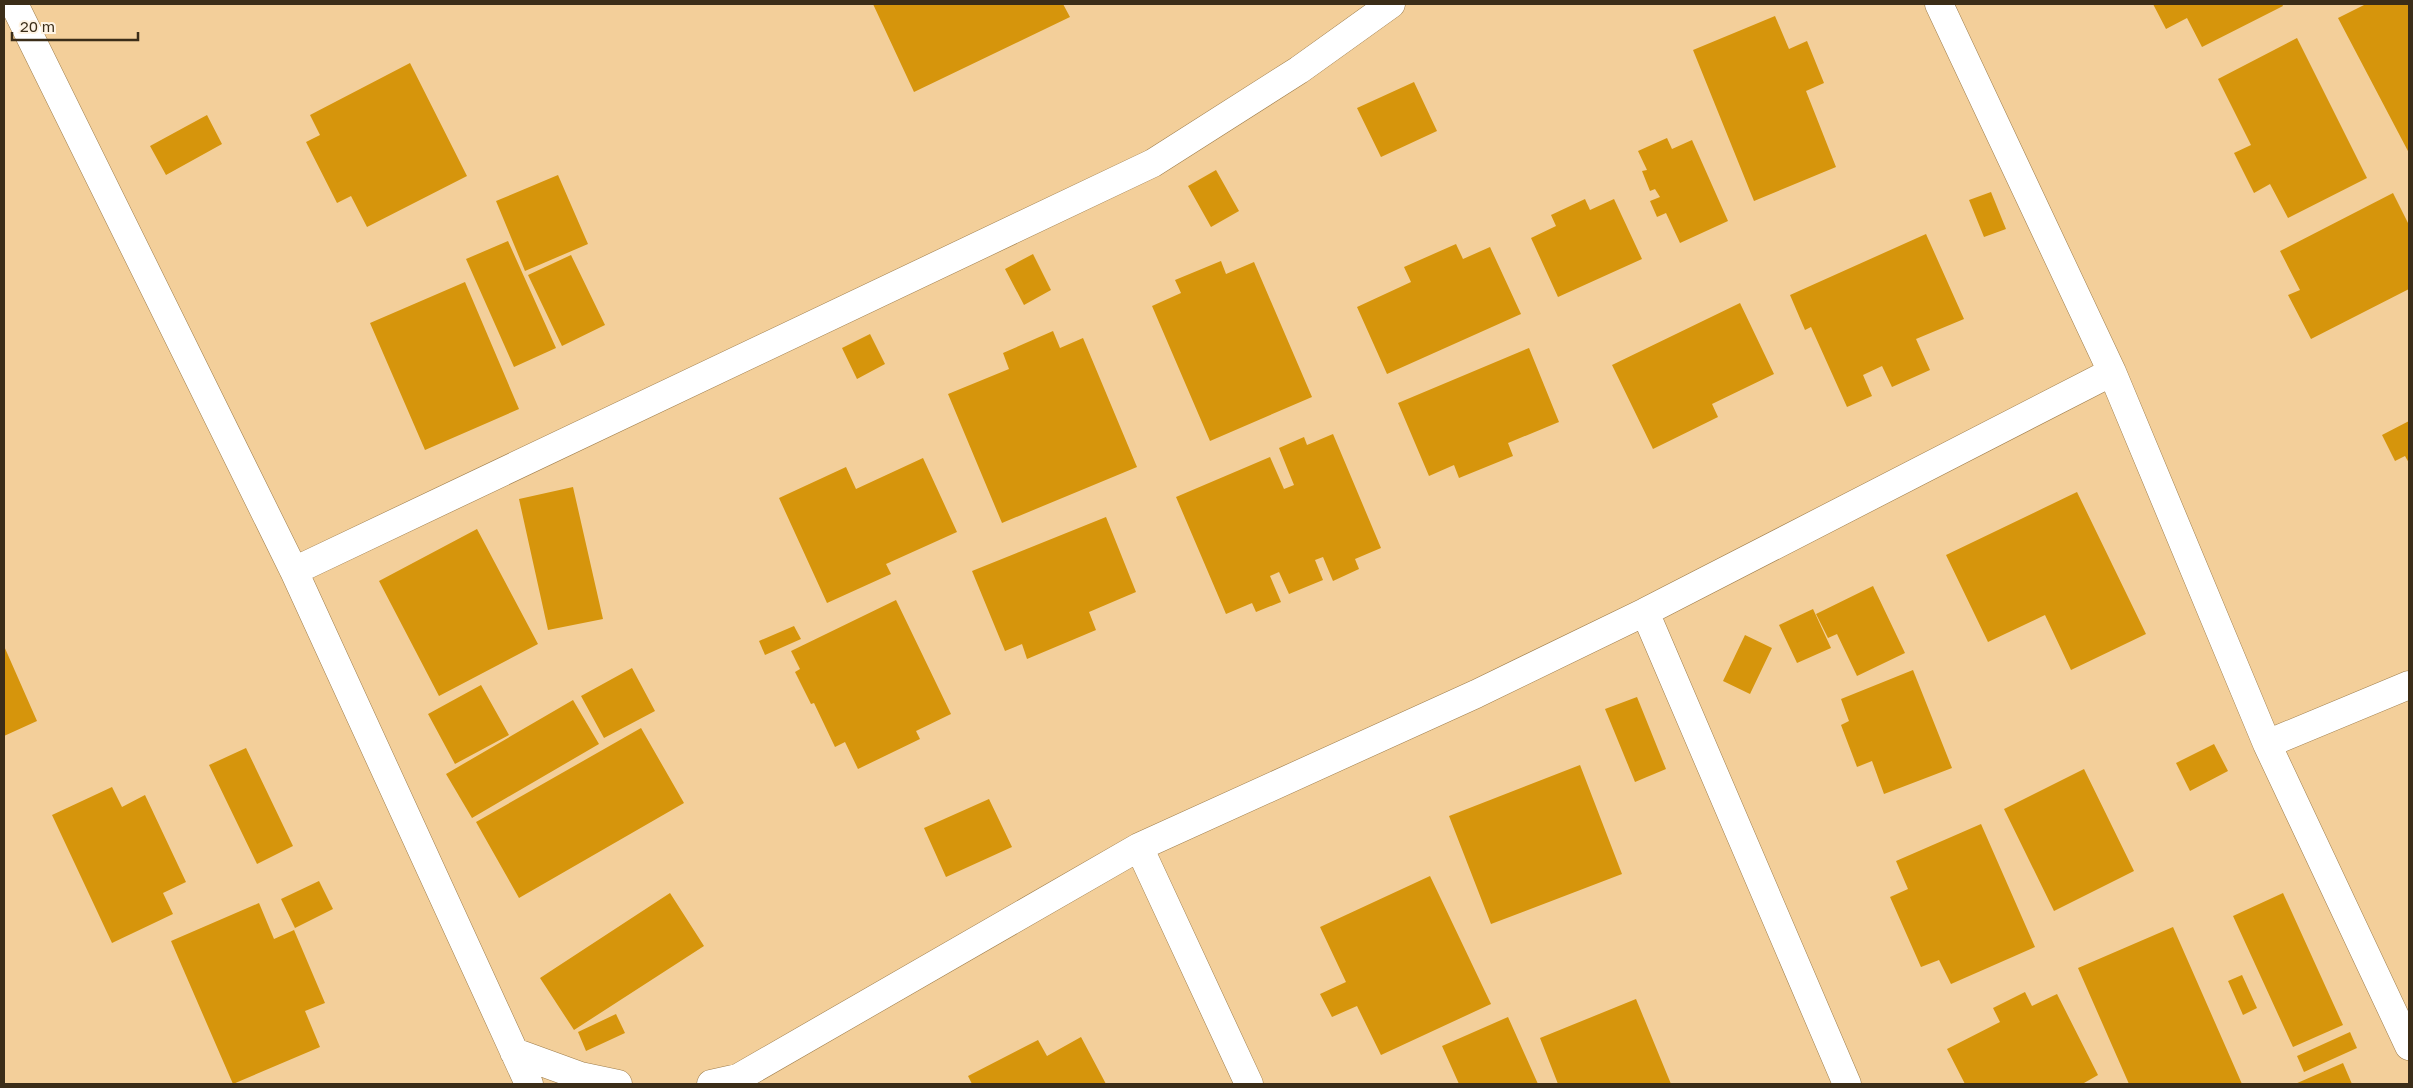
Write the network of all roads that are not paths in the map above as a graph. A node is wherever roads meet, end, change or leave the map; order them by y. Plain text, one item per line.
1 (14, 4) edge
2 (1391, 4) edge
3 (1939, 4) edge
4 (2112, 372) junction
5 (294, 571) junction
6 (1645, 612) junction
7 (2409, 685) edge
8 (2267, 744) junction
9 (1139, 847) junction
10 (2409, 1046) edge
11 (514, 1052) junction
12 (529, 1084) edge
13 (618, 1084) edge
14 (711, 1084) edge
15 (1249, 1084) edge
16 (1847, 1084) edge

1 - 5 street
2 - 5 street
3 - 4 street
4 - 6 street
4 - 8 street
5 - 11 street
6 - 9 street
6 - 16 street
7 - 8 street
8 - 10 street
9 - 14 street
9 - 15 street
11 - 12 street
11 - 13 street

